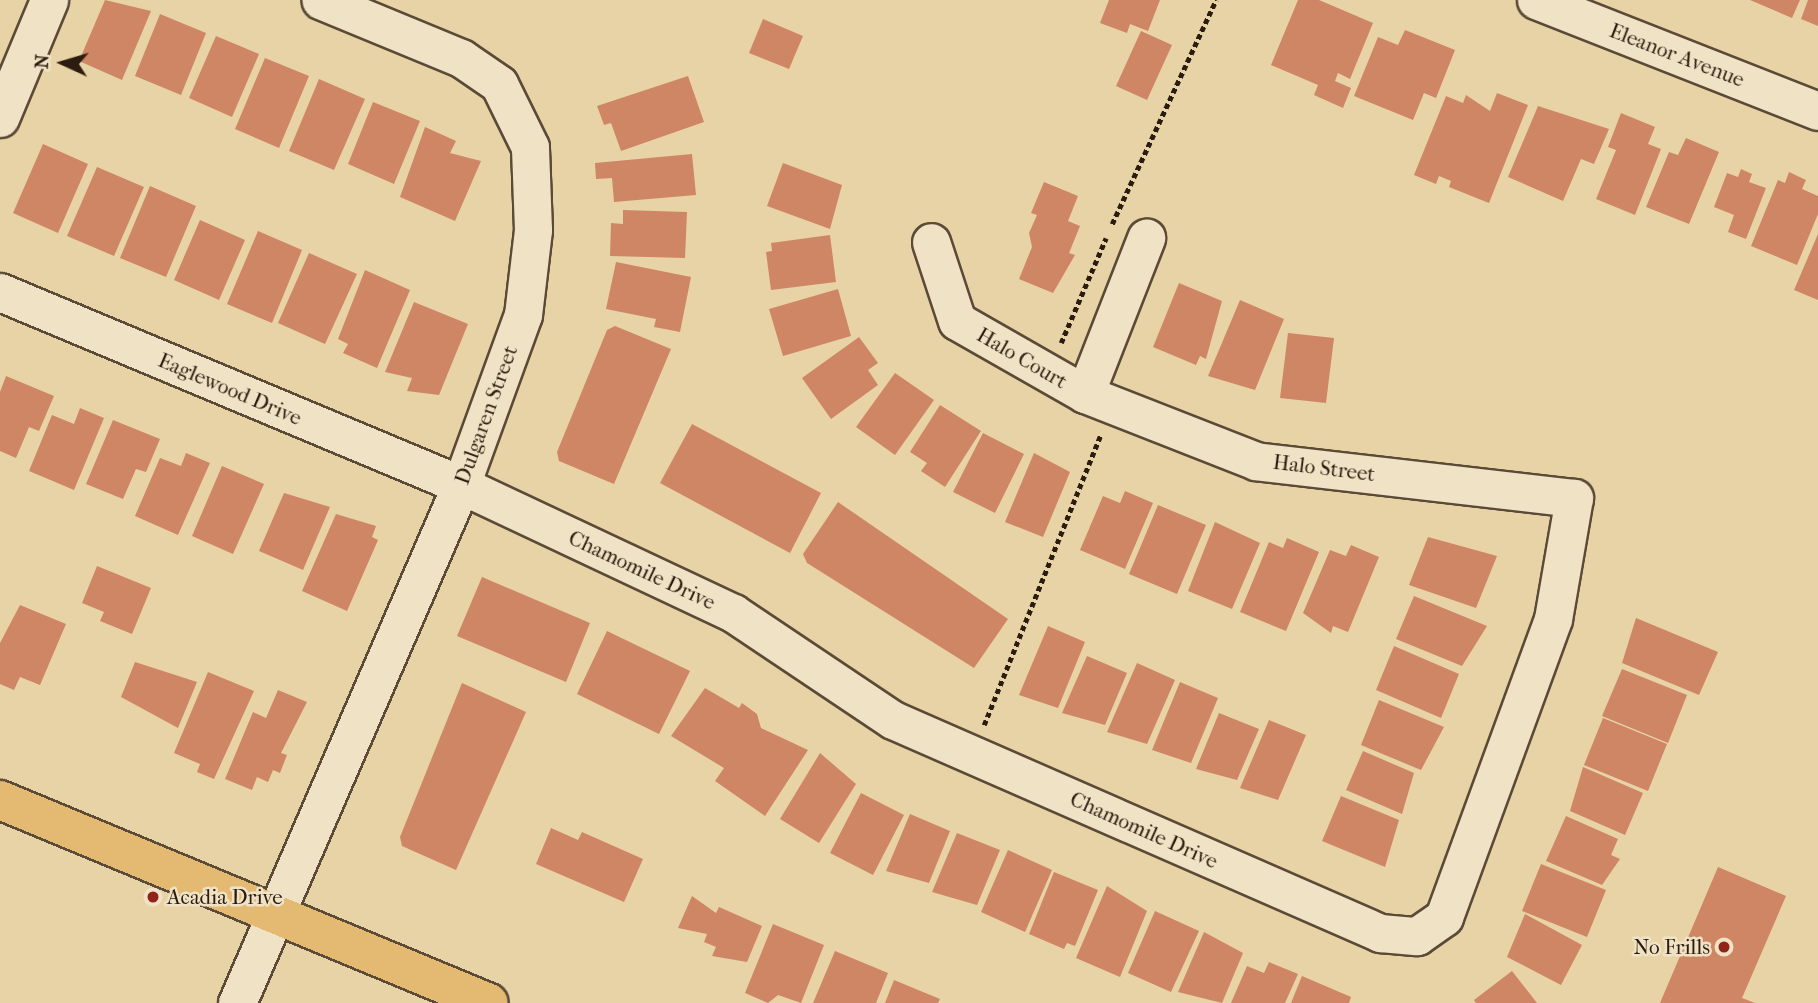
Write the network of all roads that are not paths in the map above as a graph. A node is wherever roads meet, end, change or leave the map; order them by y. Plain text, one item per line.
1 (49, 0) edge
2 (320, 0) edge
3 (1536, 0) edge
4 (1818, 111) edge
5 (0, 118) edge
6 (1146, 238) dead end
7 (932, 242) dead end
8 (0, 292) edge
9 (1099, 399) junction
10 (461, 485) junction
11 (1574, 498) joint
12 (0, 800) edge
13 (270, 915) junction
14 (237, 1003) edge
15 (489, 1003) edge

1 - 5 street
2 - 10 street, Dulgaren Street
3 - 4 street, Eleanor Avenue
6 - 9 street
7 - 9 street, Halo Court
8 - 10 street, Eaglewood Drive
9 - 11 street, Halo Street
10 - 11 street, Chamomile Drive
10 - 13 street, Dulgaren Street
12 - 13 main road
13 - 14 street
13 - 15 main road

